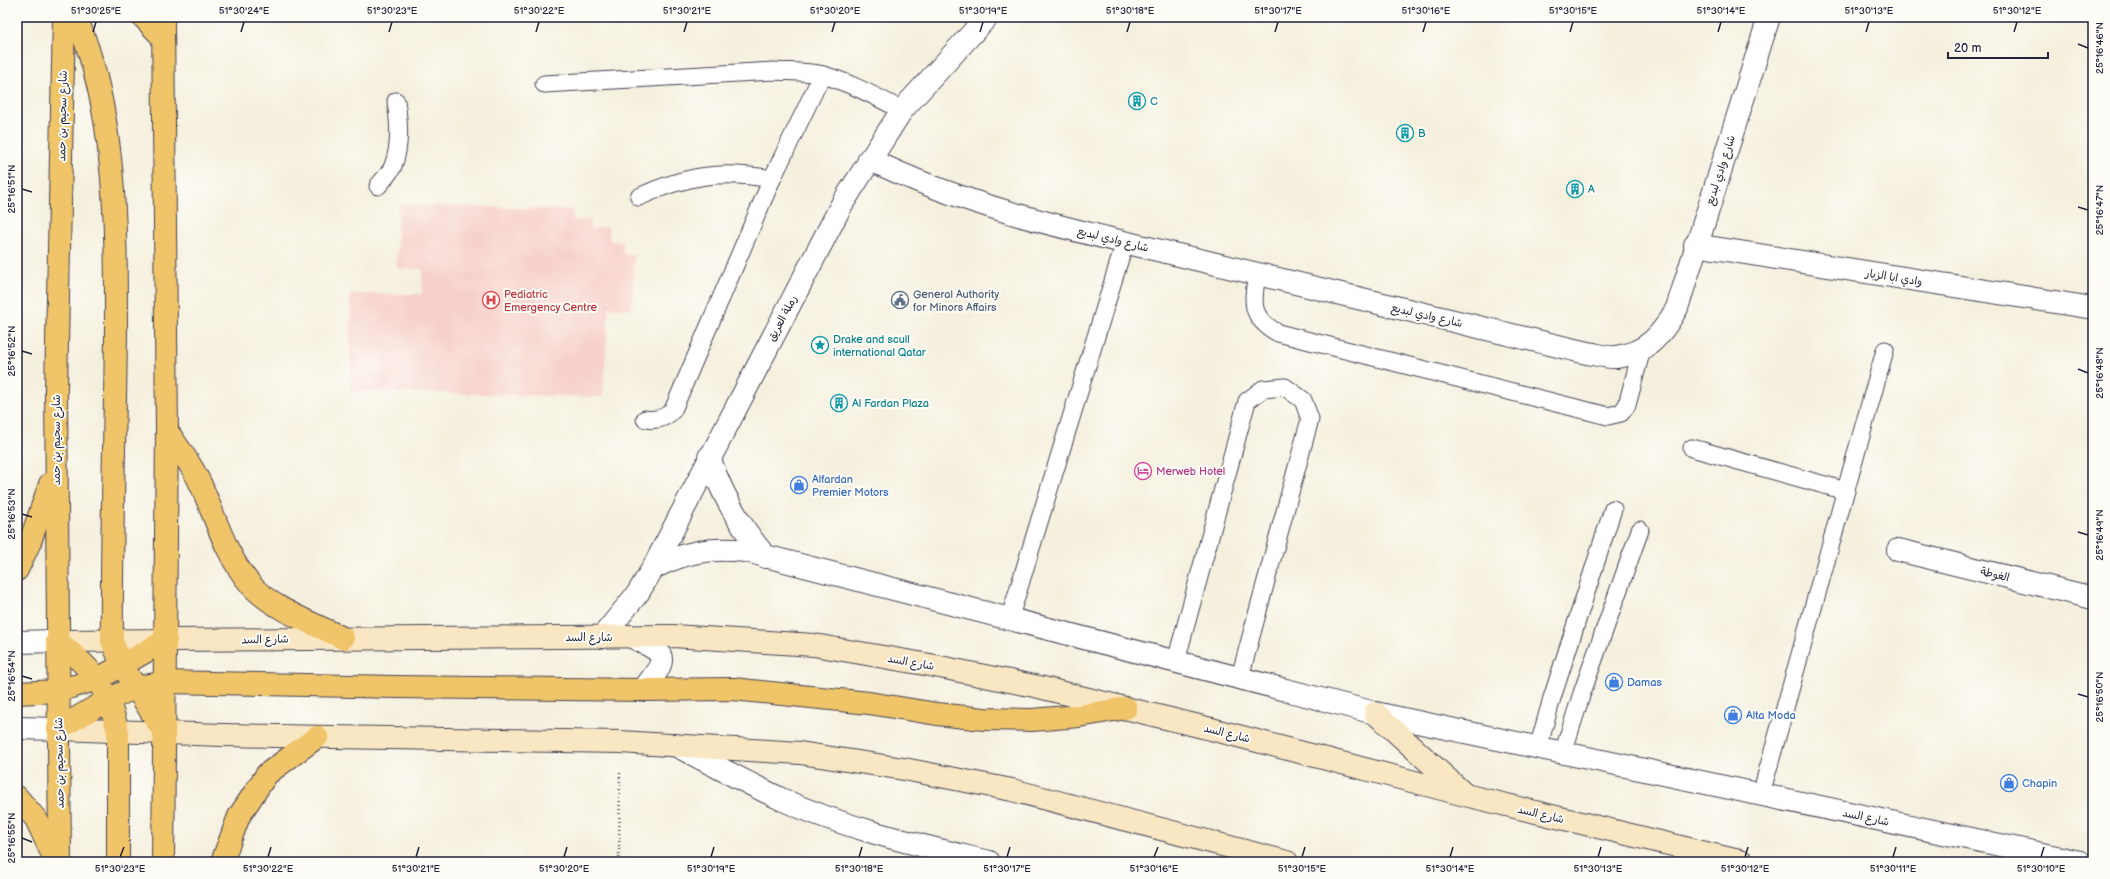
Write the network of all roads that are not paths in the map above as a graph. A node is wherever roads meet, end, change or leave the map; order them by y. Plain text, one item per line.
1 (64, 17) edge
2 (76, 17) edge
3 (143, 17) edge
4 (987, 17) edge
5 (1769, 17) edge
6 (163, 27) edge
7 (822, 75) junction
8 (544, 84) dead end
9 (396, 100) dead end
10 (902, 110) junction
11 (869, 159) junction
12 (772, 179) junction
13 (378, 186) dead end
14 (640, 197) dead end
15 (1125, 242) junction
16 (1695, 246) junction
17 (1257, 274) junction
18 (2093, 308) edge
19 (1642, 349) junction
20 (1885, 350) dead end
21 (645, 420) dead end
22 (167, 431) junction
23 (1692, 448) dead end
24 (709, 457) junction
25 (56, 462) junction
26 (1846, 492) junction
27 (1613, 509) dead end
28 (1640, 530) dead end
29 (1898, 550) dead end
30 (766, 557) junction
31 (653, 568) junction
32 (17, 570) edge
33 (2093, 598) edge
34 (1009, 620) junction
35 (630, 636) junction
36 (602, 637) junction
37 (343, 638) junction
38 (166, 640) junction
39 (57, 641) junction
40 (112, 641) junction
41 (17, 642) edge
42 (1176, 661) junction
43 (122, 665) junction
44 (1240, 677) junction
45 (98, 678) junction
46 (165, 682) junction
47 (135, 688) junction
48 (643, 690) junction
49 (58, 691) junction
50 (17, 693) edge
51 (109, 699) junction
52 (1126, 708) junction
53 (1375, 713) junction
54 (17, 728) edge
55 (58, 730) junction
56 (118, 732) junction
57 (164, 733) junction
58 (318, 736) junction
59 (675, 745) junction
60 (1538, 748) junction
61 (1563, 753) junction
62 (1761, 794) junction
63 (1465, 795) junction
64 (17, 797) edge
65 (56, 862) edge
66 (60, 862) edge
67 (118, 862) edge
68 (163, 862) edge
69 (222, 862) edge
70 (989, 862) edge
71 (1287, 862) edge
72 (1743, 862) edge
73 (2080, 862) edge

1 - 25 highway, شارع سحيم بن حمد
2 - 40 highway
3 - 6 highway
4 - 10 street, رملة العريق
5 - 16 street, شارع وادي لبديع
6 - 22 highway
7 - 8 lane
7 - 10 lane
7 - 12 lane
9 - 13 lane
10 - 11 street, رملة العريق
11 - 15 street, شارع وادي لبديع
11 - 24 street, رملة العريق
12 - 14 lane
12 - 21 lane
15 - 17 street, شارع وادي لبديع
15 - 34 lane
16 - 18 street, وادي ابا الزبار
16 - 19 street, شارع وادي لبديع
17 - 19 street, شارع وادي لبديع
17 - 19 lane
20 - 26 lane
22 - 37 highway
22 - 38 highway
23 - 26 lane
24 - 30 street
24 - 31 street, رملة العريق
25 - 32 highway
25 - 39 highway, شارع سحيم بن حمد
26 - 62 lane
27 - 60 lane
28 - 61 lane
29 - 33 street, الغوطة
30 - 31 street, شارع السد
30 - 34 street, شارع السد
31 - 36 street, رملة العريق
34 - 42 street, شارع السد
35 - 36 main road, شارع السد
35 - 48 street
35 - 52 main road, شارع السد
36 - 37 main road, شارع السد
37 - 38 main road, شارع السد
38 - 40 main road, شارع السد
38 - 43 highway
38 - 46 highway
39 - 40 main road, شارع السد
39 - 41 street
39 - 45 highway
39 - 49 highway, شارع سحيم بن حمد
40 - 43 highway
42 - 44 street, شارع السد
42 - 44 lane
43 - 45 highway
43 - 47 highway
44 - 53 street, شارع السد
45 - 49 highway
45 - 51 highway
46 - 47 highway
46 - 48 highway
46 - 57 highway
47 - 51 highway
47 - 57 highway
48 - 52 highway
49 - 50 highway
49 - 55 highway, شارع سحيم بن حمد
51 - 55 highway
51 - 56 highway
52 - 63 main road, شارع السد
53 - 60 street, شارع السد
53 - 63 main road
54 - 55 street
55 - 56 main road
55 - 66 highway, شارع سحيم بن حمد
56 - 57 main road
56 - 67 highway
57 - 58 main road
57 - 68 highway
58 - 59 main road
58 - 69 highway
59 - 70 street
59 - 71 main road
60 - 61 street, شارع السد
61 - 62 street, شارع السد
62 - 73 street, شارع السد
63 - 72 main road, شارع السد
64 - 65 highway

